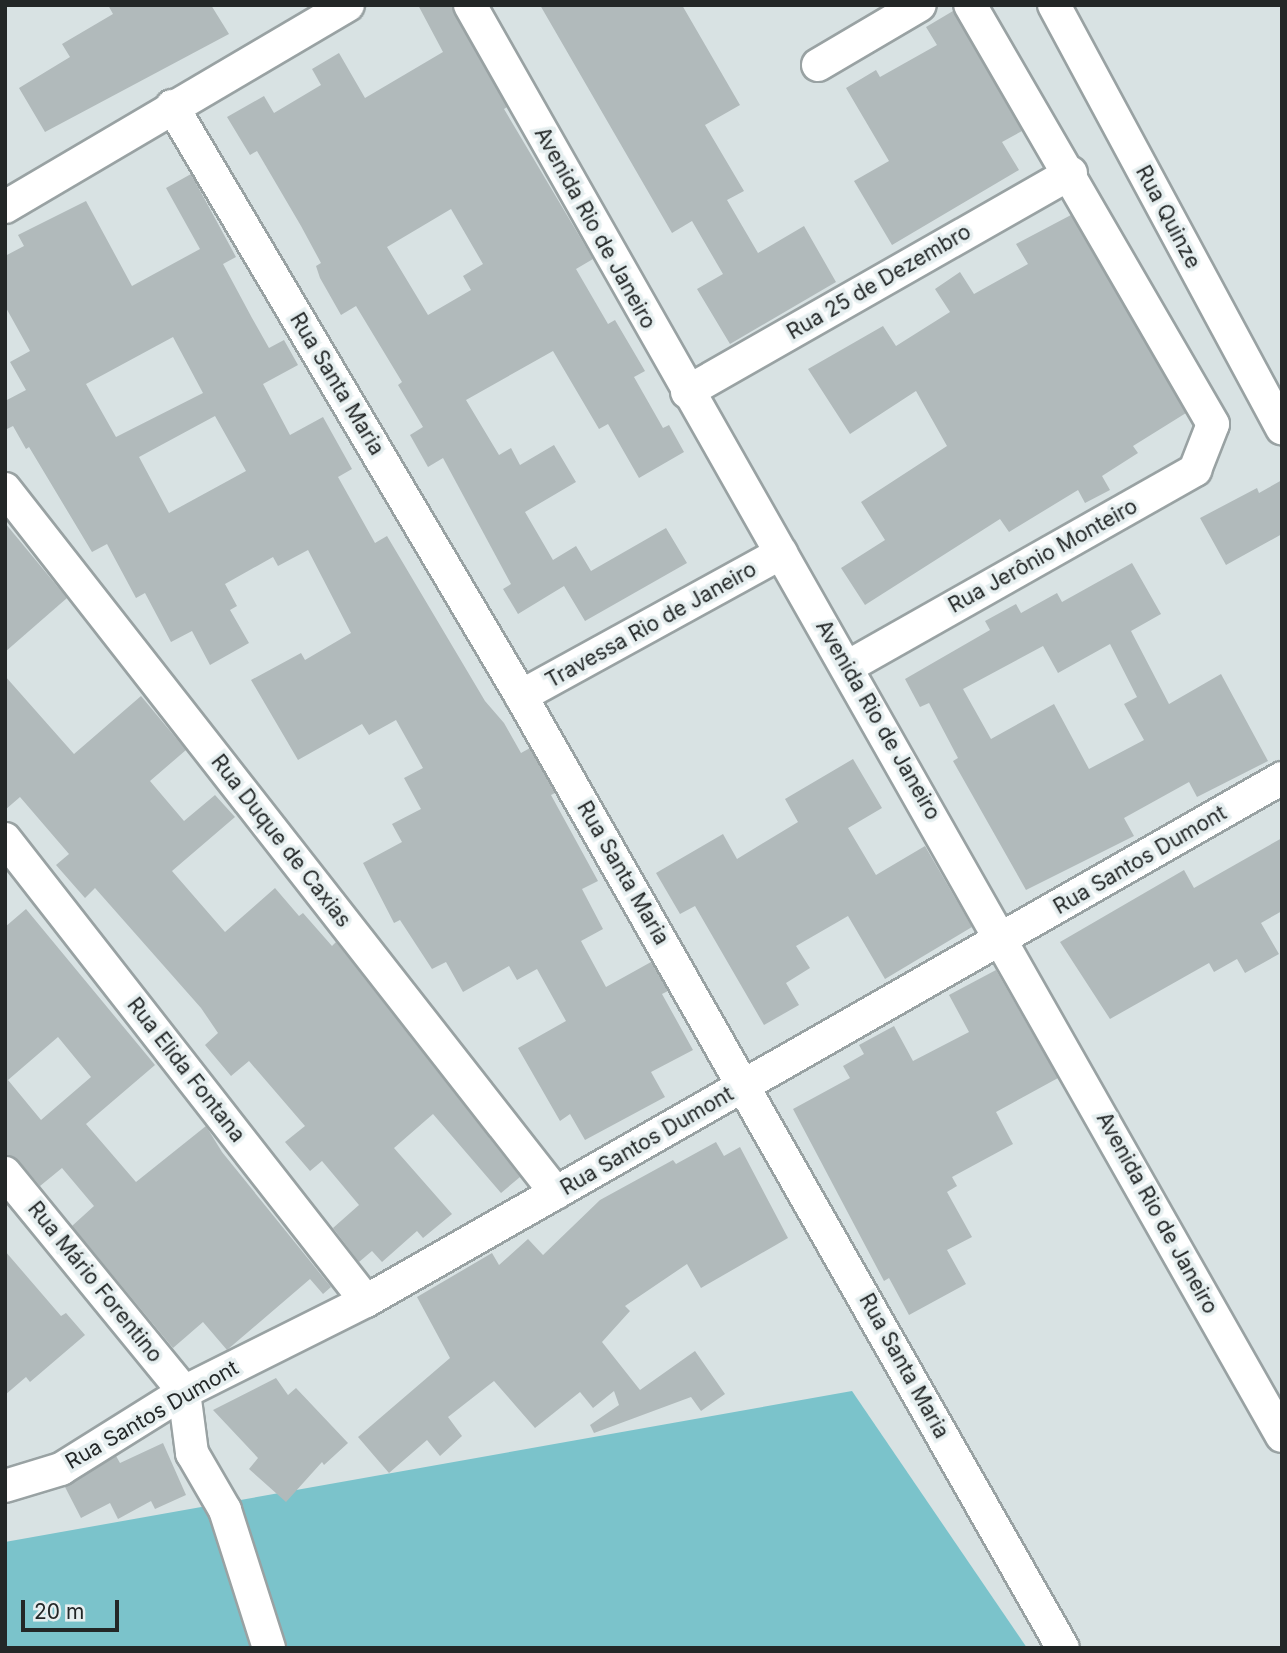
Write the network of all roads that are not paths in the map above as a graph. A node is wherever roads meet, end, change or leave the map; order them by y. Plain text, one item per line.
1 (348, 5) edge
2 (470, 5) edge
3 (920, 5) edge
4 (970, 5) edge
5 (1055, 5) edge
6 (818, 65) dead end
7 (172, 106) junction
8 (1071, 173) junction
9 (5, 207) edge
10 (687, 392) junction
11 (1282, 429) edge
12 (5, 489) edge
13 (781, 553) junction
14 (849, 666) junction
15 (521, 696) junction
16 (1282, 778) edge
17 (5, 839) edge
18 (1003, 940) junction
19 (745, 1085) junction
20 (5, 1173) edge
21 (556, 1193) junction
22 (366, 1301) junction
23 (184, 1392) junction
24 (1282, 1436) edge
25 (5, 1486) edge
26 (269, 1648) edge
27 (1063, 1648) edge

1 - 7 street
2 - 10 street, Avenida Rio de Janeiro
3 - 6 street
4 - 8 street
5 - 11 street, Rua Quinze
7 - 9 street
7 - 15 street, Rua Santa Maria
8 - 10 street, Rua 25 de Dezembro
8 - 14 street, Rua Jerônio Monteiro
10 - 13 street, Avenida Rio de Janeiro
12 - 21 street, Rua Duque de Caxias
13 - 14 street, Avenida Rio de Janeiro
13 - 15 street, Travessa Rio de Janeiro
14 - 18 street, Avenida Rio de Janeiro
15 - 19 street, Rua Santa Maria
16 - 18 street, Rua Santos Dumont
17 - 22 street, Rua Elida Fontana
18 - 19 street, Rua Santos Dumont
18 - 24 street, Avenida Rio de Janeiro
19 - 21 street, Rua Santos Dumont
19 - 27 street, Rua Santa Maria
20 - 23 street, Rua Mário Forentino
21 - 22 street, Rua Santos Dumont
22 - 23 street, Rua Santos Dumont
23 - 25 street, Rua Santos Dumont
23 - 26 street

